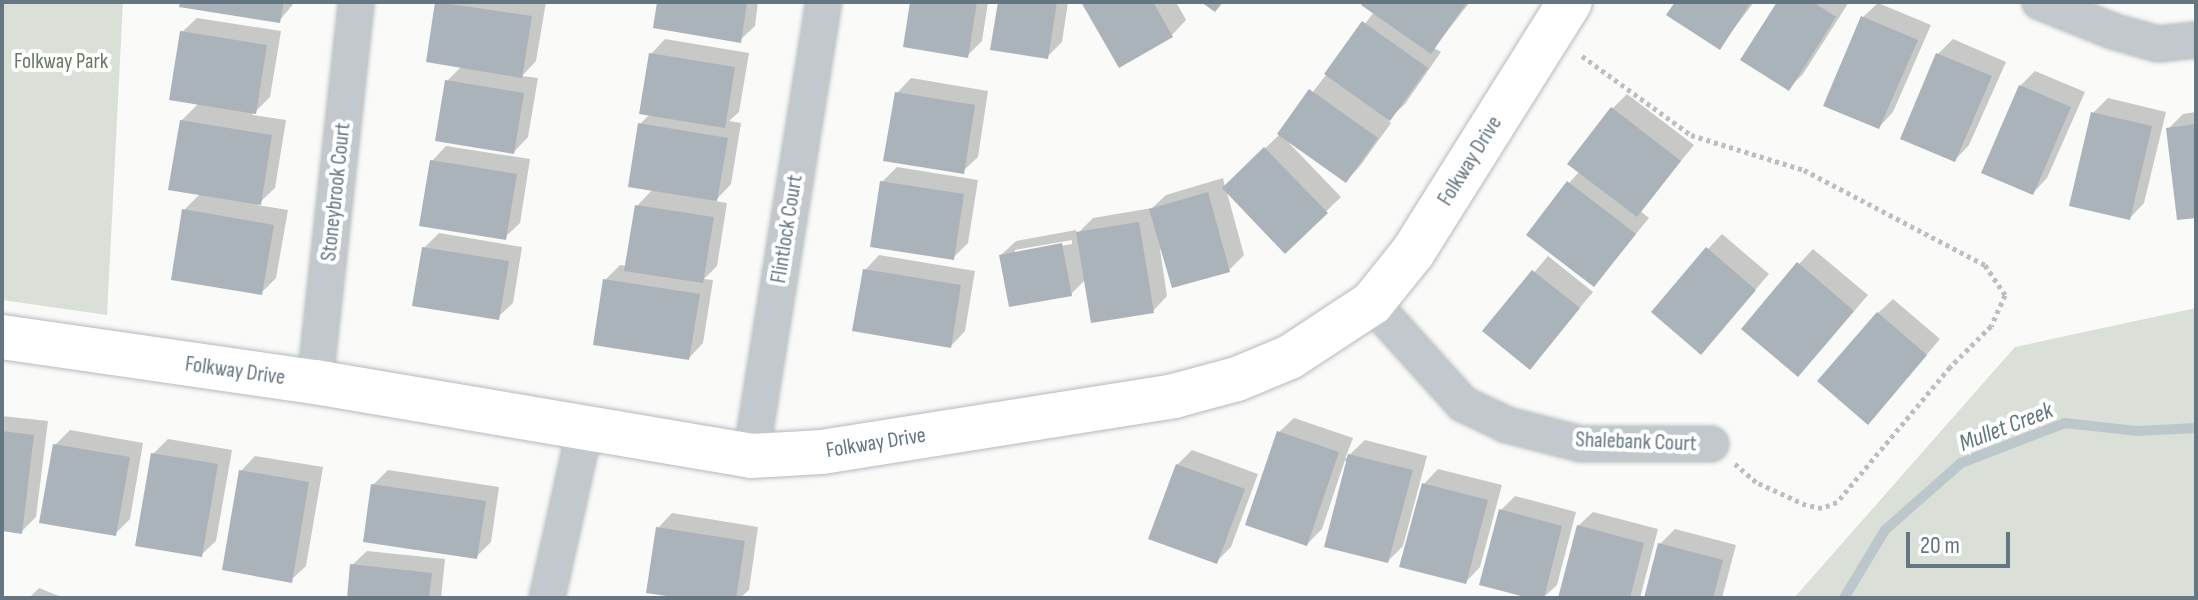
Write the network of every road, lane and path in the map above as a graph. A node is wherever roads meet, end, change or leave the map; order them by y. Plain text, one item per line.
1 (356, 2) edge
2 (824, 2) edge
3 (2040, 2) edge
4 (1560, 17) edge
5 (2196, 40) edge
6 (1372, 303) junction
7 (2, 337) edge
8 (315, 382) junction
9 (585, 428) junction
10 (1711, 444) joint
11 (751, 456) junction
12 (547, 598) edge

1 - 8 street, Stoneybrook Court
2 - 11 street, Flintlock Court
3 - 5 street
4 - 6 street, Folkway Drive
4 - 10 path
6 - 10 street, Shalebank Court
6 - 11 street, Folkway Drive
7 - 8 street, Folkway Drive
8 - 9 street, Folkway Drive
9 - 11 street, Folkway Drive
9 - 12 street

